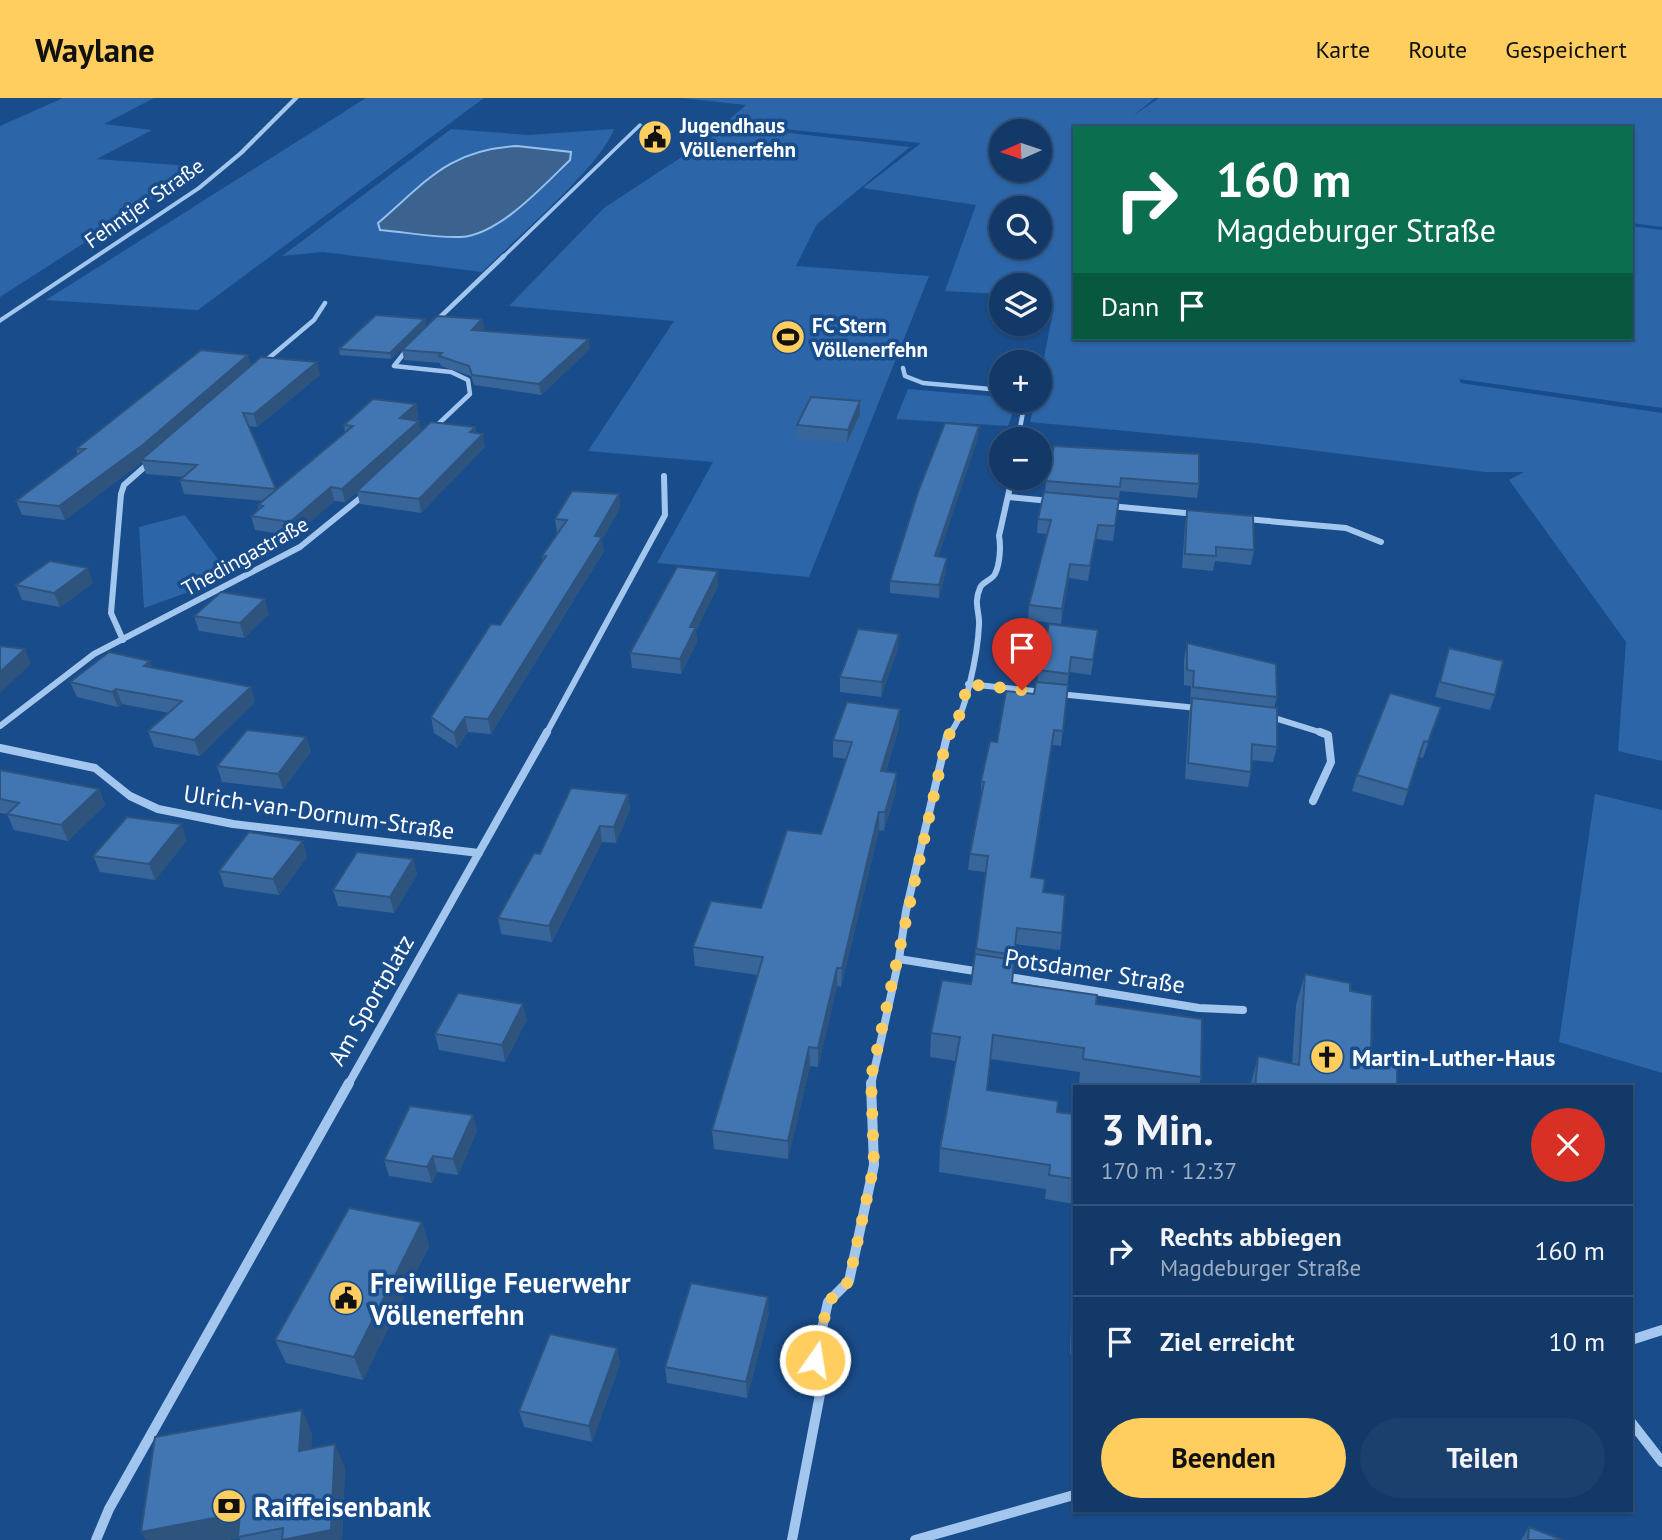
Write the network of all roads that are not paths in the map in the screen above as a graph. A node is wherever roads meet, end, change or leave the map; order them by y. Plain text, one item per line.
1 (296, 98) edge
2 (640, 125) dead end
3 (325, 303) dead end
4 (0, 321) edge
5 (432, 324) edge
6 (415, 342) edge
7 (903, 368) dead end
8 (253, 372) edge
9 (989, 389) edge
10 (431, 431) edge
11 (158, 455) edge
12 (664, 476) dead end
13 (1010, 490) edge
14 (367, 492) edge
15 (1009, 497) junction
16 (1064, 502) edge
17 (1106, 506) edge
18 (1203, 515) edge
19 (1244, 519) edge
20 (1381, 542) dead end
21 (123, 640) junction
22 (968, 684) junction
23 (1213, 710) edge
24 (1253, 714) edge
25 (0, 726) edge
26 (0, 748) edge
27 (1313, 801) dead end
28 (479, 853) junction
29 (899, 959) junction
30 (1244, 1010) dead end
31 (1662, 1330) edge
32 (1633, 1339) edge
33 (1633, 1425) edge
34 (1662, 1462) edge
35 (1073, 1495) edge
36 (96, 1540) edge
37 (792, 1540) edge
38 (915, 1540) edge

1 - 4 street, Fehntjer Straße
2 - 5 street
3 - 8 street
6 - 10 street
7 - 9 street
11 - 21 street
12 - 28 street, Am Sportplatz
13 - 15 street
14 - 21 street, Thedingastraße
15 - 16 street
15 - 22 street
17 - 18 street
19 - 20 street
21 - 25 street, Thedingastraße
22 - 23 street
22 - 29 street
24 - 27 street
26 - 28 street, Ulrich-van-Dornum-Straße
28 - 36 street, Am Sportplatz
29 - 30 street, Potsdamer Straße
29 - 37 street
31 - 32 street
33 - 34 street
35 - 38 street

